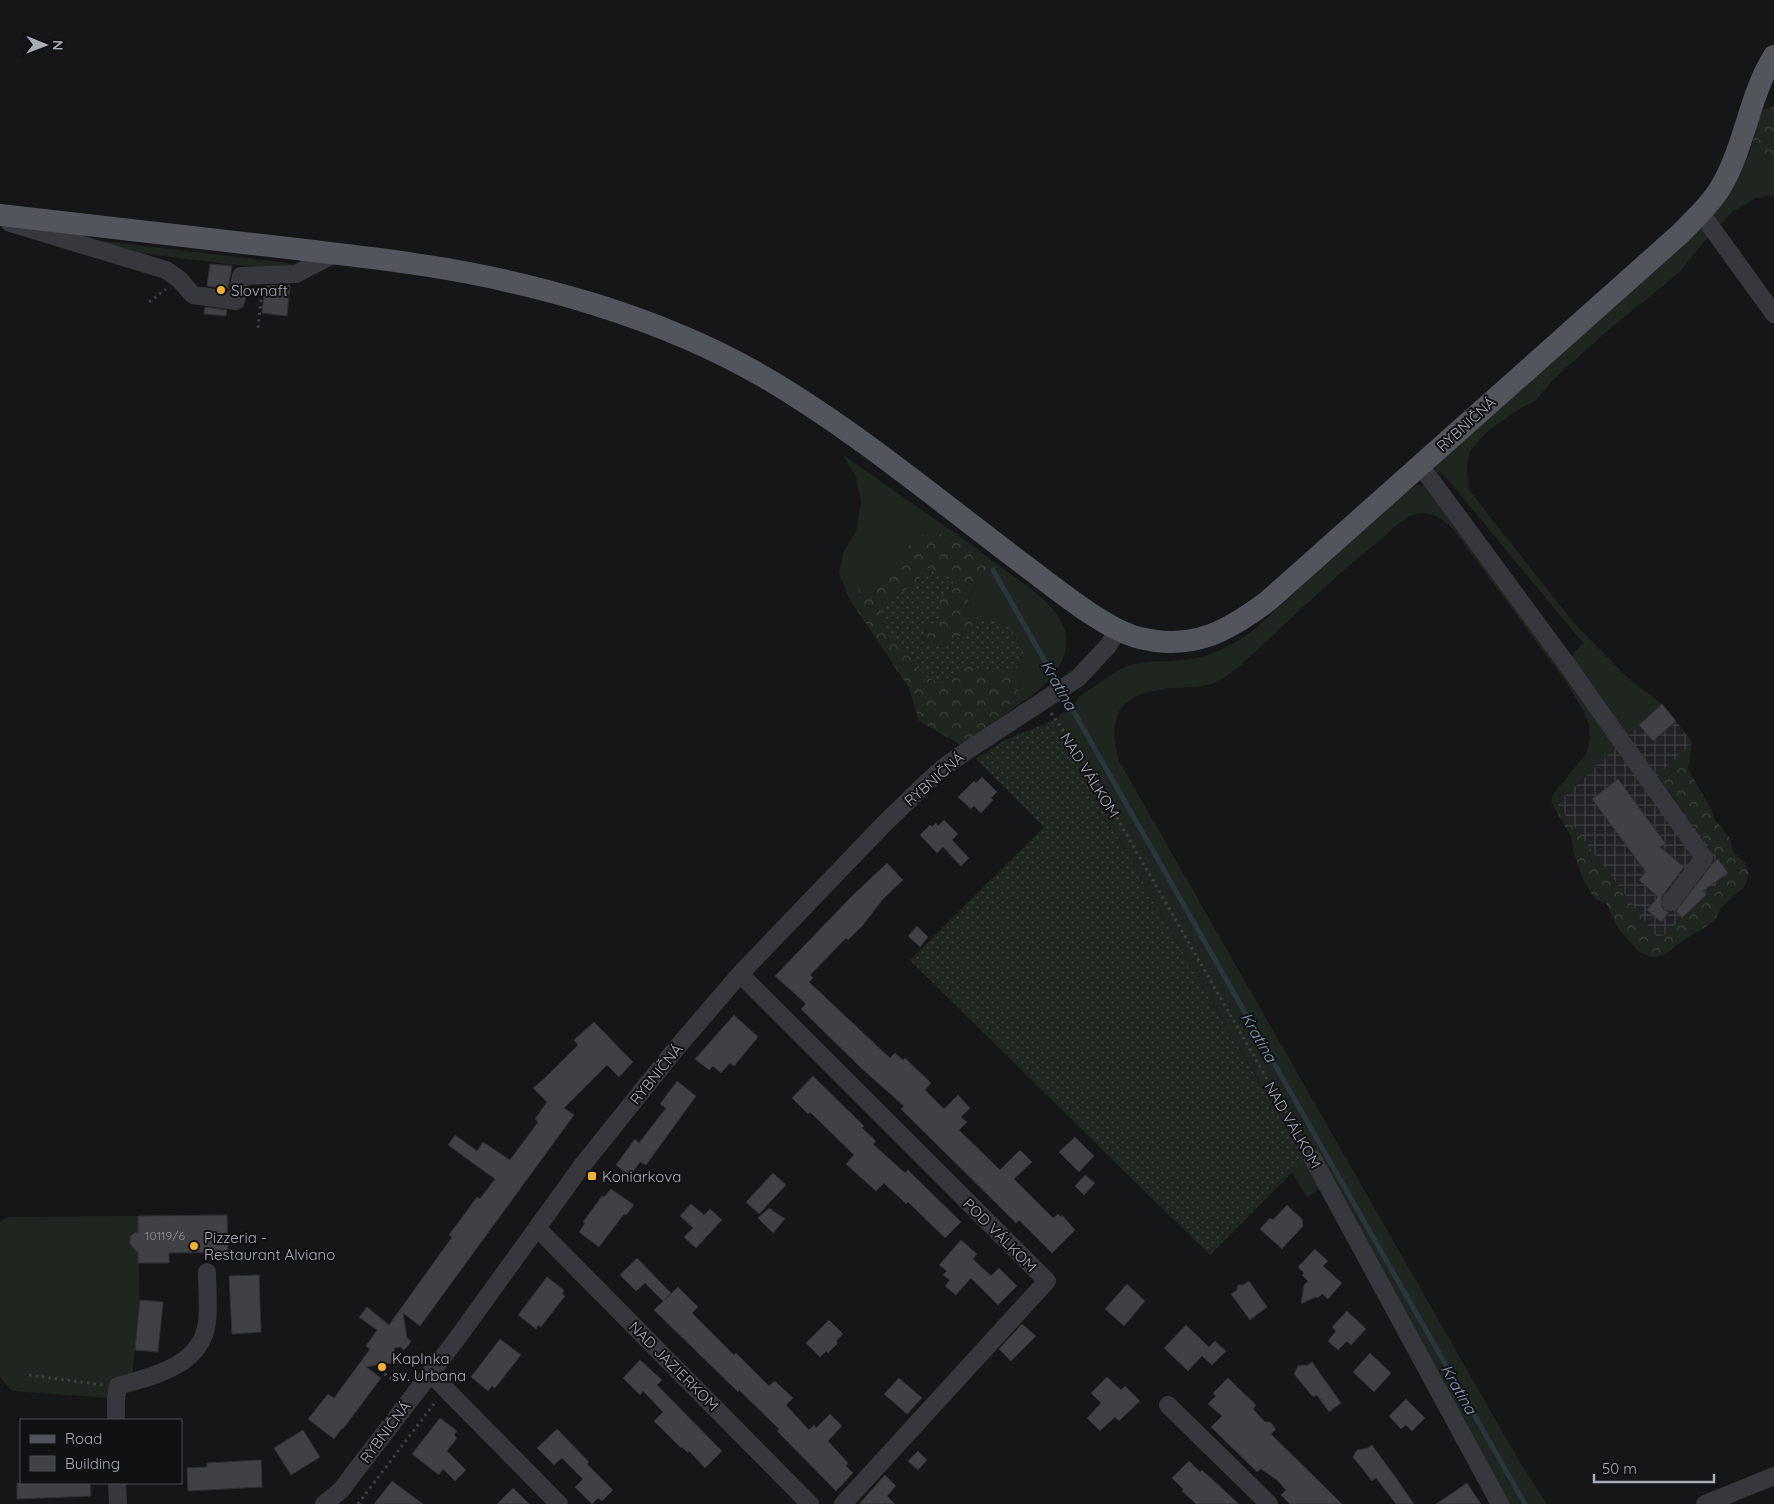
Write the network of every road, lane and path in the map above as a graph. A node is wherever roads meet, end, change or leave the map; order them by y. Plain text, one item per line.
1 (1774, 56) edge
2 (1701, 213) junction
3 (0, 215) edge
4 (0, 220) edge
5 (334, 254) junction
6 (264, 275) junction
7 (1774, 314) edge
8 (258, 328) dead end
9 (1420, 465) junction
10 (1118, 630) junction
11 (1045, 700) junction
12 (1671, 902) dead end
13 (740, 974) junction
14 (1313, 1159) joint
15 (537, 1228) junction
16 (207, 1272) dead end
17 (378, 1370) dead end
18 (430, 1373) junction
19 (29, 1376) dead end
20 (396, 1382) dead end
21 (118, 1387) junction
22 (438, 1399) dead end
23 (1168, 1405) dead end
24 (116, 1419) edge
25 (1774, 1476) edge
26 (117, 1484) edge
27 (118, 1504) edge
28 (324, 1504) edge
29 (358, 1504) edge
30 (559, 1504) edge
31 (810, 1504) edge
32 (843, 1504) edge
33 (1270, 1504) edge
34 (1500, 1504) edge
35 (1705, 1504) edge

1 - 2 main road, RYBNIČNÁ
2 - 7 street
2 - 9 main road, RYBNIČNÁ
3 - 5 main road, RYBNIČNÁ
4 - 6 street
5 - 6 street
5 - 10 main road, RYBNIČNÁ
6 - 8 path
9 - 10 main road, RYBNIČNÁ
9 - 12 street
10 - 11 street, RYBNIČNÁ
11 - 13 street, RYBNIČNÁ
11 - 14 path, NAD VÁLKOM
13 - 15 street, RYBNIČNÁ
13 - 32 street, POD VÁLKOM
14 - 34 street, NAD VÁLKOM
15 - 18 street, RYBNIČNÁ
15 - 31 street, NAD JAZIERKOM
16 - 21 street
17 - 20 path
18 - 28 street, RYBNIČNÁ
18 - 30 street
19 - 21 path
21 - 24 street
22 - 29 path
23 - 33 street
25 - 35 street
26 - 27 street

